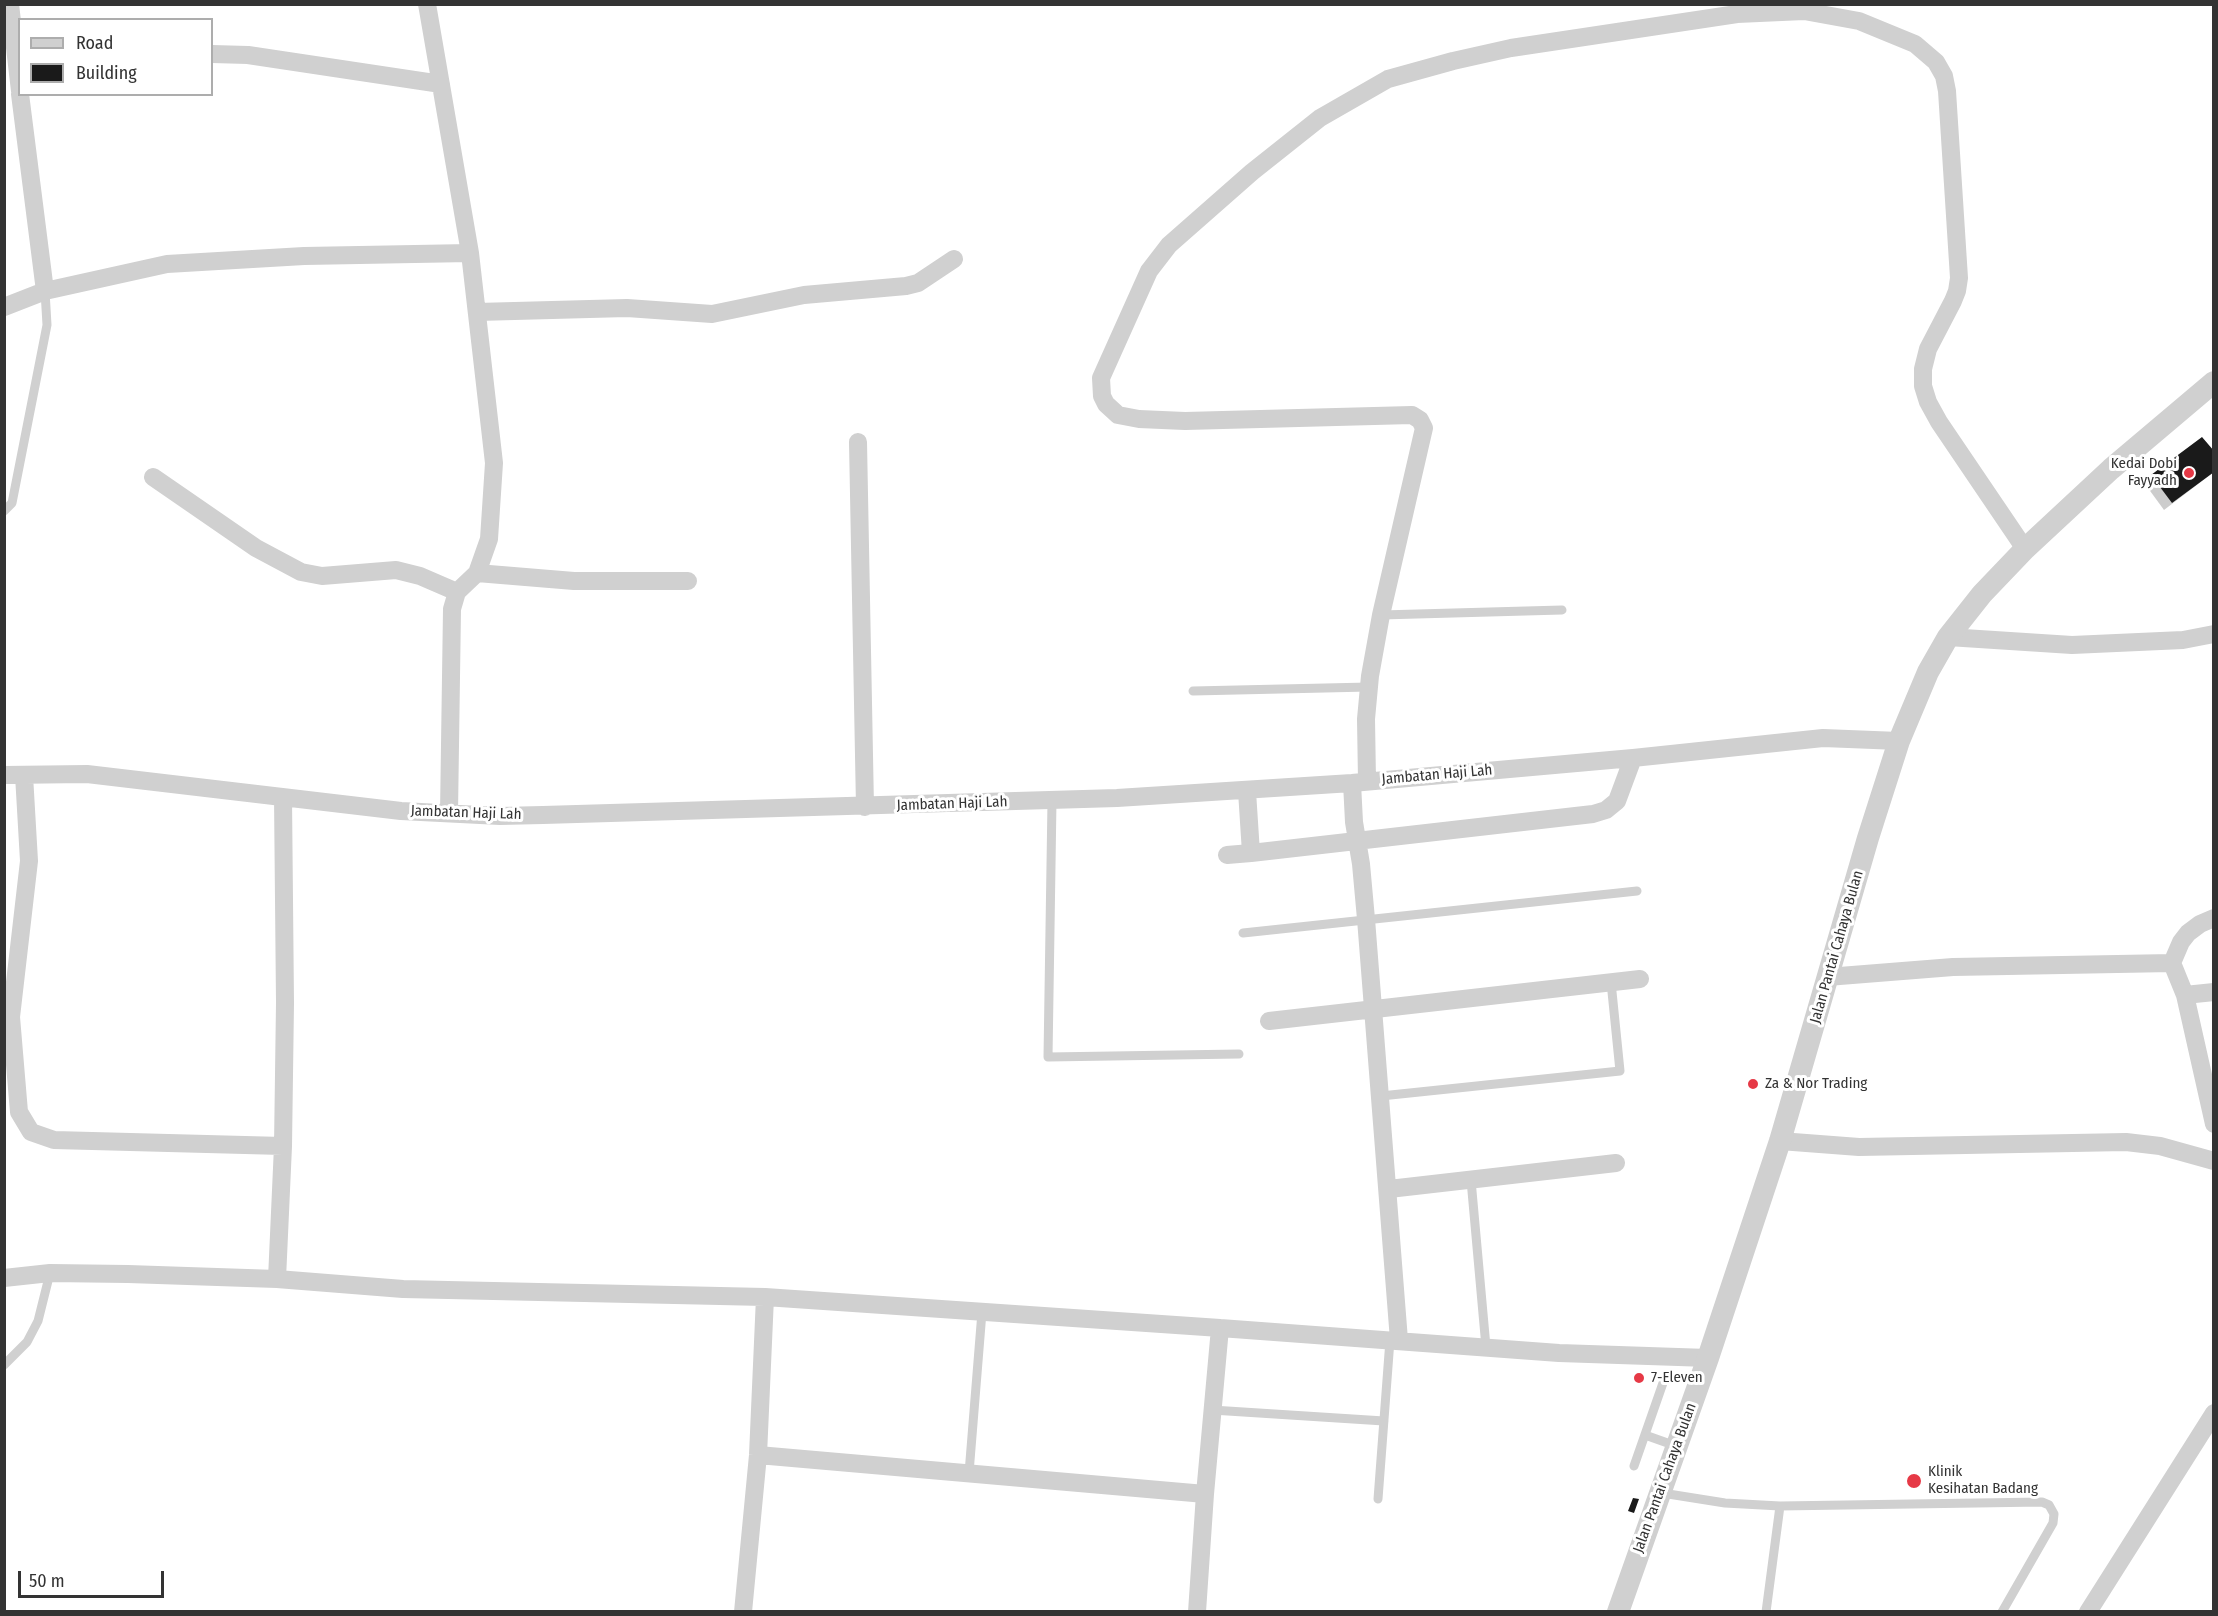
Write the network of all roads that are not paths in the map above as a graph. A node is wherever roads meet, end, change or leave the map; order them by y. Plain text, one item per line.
1 (427, 4) edge
2 (1805, 8) edge
3 (11, 16) edge
4 (213, 54) edge
5 (18, 76) edge
6 (441, 84) junction
7 (20, 96) edge
8 (470, 253) junction
9 (954, 259) dead end
10 (45, 291) junction
11 (4, 307) edge
12 (477, 312) junction
13 (2214, 382) edge
14 (858, 442) dead end
15 (153, 477) dead end
16 (4, 511) edge
17 (2025, 549) junction
18 (477, 573) junction
19 (688, 581) dead end
20 (457, 592) junction
21 (1562, 610) dead end
22 (1381, 615) junction
23 (2214, 634) edge
24 (1948, 637) junction
25 (1369, 687) junction
26 (1193, 691) dead end
27 (1899, 741) junction
28 (1633, 758) junction
29 (4, 775) edge
30 (24, 775) junction
31 (1360, 782) junction
32 (1246, 791) junction
33 (283, 797) junction
34 (1052, 801) junction
35 (865, 807) junction
36 (449, 813) junction
37 (1357, 842) junction
38 (1251, 853) junction
39 (1227, 855) dead end
40 (1637, 891) dead end
41 (2214, 918) edge
42 (1366, 919) junction
43 (1243, 933) dead end
44 (2172, 963) junction
45 (1827, 977) junction
46 (1640, 979) dead end
47 (1611, 982) junction
48 (2214, 992) edge
49 (2185, 995) junction
50 (1374, 1008) junction
51 (1269, 1021) dead end
52 (1239, 1054) dead end
53 (1381, 1096) junction
54 (2214, 1124) edge
55 (1780, 1141) junction
56 (283, 1146) junction
57 (2214, 1161) edge
58 (1616, 1163) dead end
59 (1472, 1180) junction
60 (1389, 1189) junction
61 (50, 1273) junction
62 (4, 1278) edge
63 (277, 1280) junction
64 (765, 1297) junction
65 (982, 1312) junction
66 (1220, 1328) junction
67 (1395, 1340) junction
68 (1485, 1347) junction
69 (1708, 1358) junction
70 (4, 1365) edge
71 (1663, 1383) dead end
72 (1212, 1410) junction
73 (2214, 1413) edge
74 (1384, 1421) junction
75 (1645, 1435) junction
76 (1676, 1446) junction
77 (758, 1455) junction
78 (1634, 1466) dead end
79 (969, 1473) junction
80 (1659, 1493) junction
81 (1205, 1494) junction
82 (1378, 1499) dead end
83 (1780, 1506) junction
84 (743, 1611) edge
85 (1197, 1611) edge
86 (1618, 1611) edge
87 (1766, 1611) edge
88 (2002, 1611) edge
89 (2088, 1611) edge

1 - 6 street
2 - 17 street
2 - 22 street
3 - 5 street
4 - 6 street
6 - 8 street
7 - 10 street
8 - 10 street
8 - 12 street
9 - 12 street
10 - 11 street
10 - 16 lane
12 - 18 street
13 - 17 street, Jalan Pantai Cahaya Bulan
14 - 35 street
15 - 20 street
17 - 24 street, Jalan Pantai Cahaya Bulan
18 - 19 street
18 - 20 street
20 - 36 street
21 - 22 lane
22 - 25 street
23 - 24 street
24 - 27 street, Jalan Pantai Cahaya Bulan
25 - 26 lane
25 - 31 street
27 - 28 street, Jambatan Haji Lah
27 - 45 street, Jalan Pantai Cahaya Bulan
28 - 31 street, Jambatan Haji Lah
28 - 37 street
29 - 30 street, Jambatan Haji Lah
30 - 33 street, Jambatan Haji Lah
30 - 56 street
31 - 32 street, Jambatan Haji Lah
31 - 37 street
32 - 34 street, Jambatan Haji Lah
32 - 38 street
33 - 36 street, Jambatan Haji Lah
33 - 56 street
34 - 35 street, Jambatan Haji Lah
34 - 52 lane
35 - 36 street, Jambatan Haji Lah
37 - 38 street
37 - 42 street
38 - 39 street
40 - 42 lane
41 - 44 street
42 - 43 lane
42 - 50 street
44 - 45 street
44 - 49 street
45 - 55 street, Jalan Pantai Cahaya Bulan
46 - 47 street
47 - 50 street
47 - 53 lane
48 - 49 street
49 - 54 street
50 - 51 street
50 - 53 street
53 - 60 street
55 - 57 street
55 - 69 street, Jalan Pantai Cahaya Bulan
56 - 63 street
58 - 59 street
59 - 60 street
59 - 68 lane
60 - 67 street
61 - 62 street
61 - 63 street
61 - 70 lane
63 - 64 street
64 - 65 street
64 - 77 street
65 - 66 street
65 - 79 lane
66 - 67 street
66 - 72 street
67 - 68 street
67 - 74 lane
68 - 69 street
69 - 76 street, Jalan Pantai Cahaya Bulan
71 - 75 lane
72 - 74 lane
72 - 81 street
73 - 89 street
74 - 82 lane
75 - 76 lane
75 - 78 lane
76 - 80 street, Jalan Pantai Cahaya Bulan
77 - 79 street
77 - 84 street
79 - 81 street
80 - 83 lane
80 - 86 street, Jalan Pantai Cahaya Bulan
81 - 85 street
83 - 87 lane
83 - 88 lane

